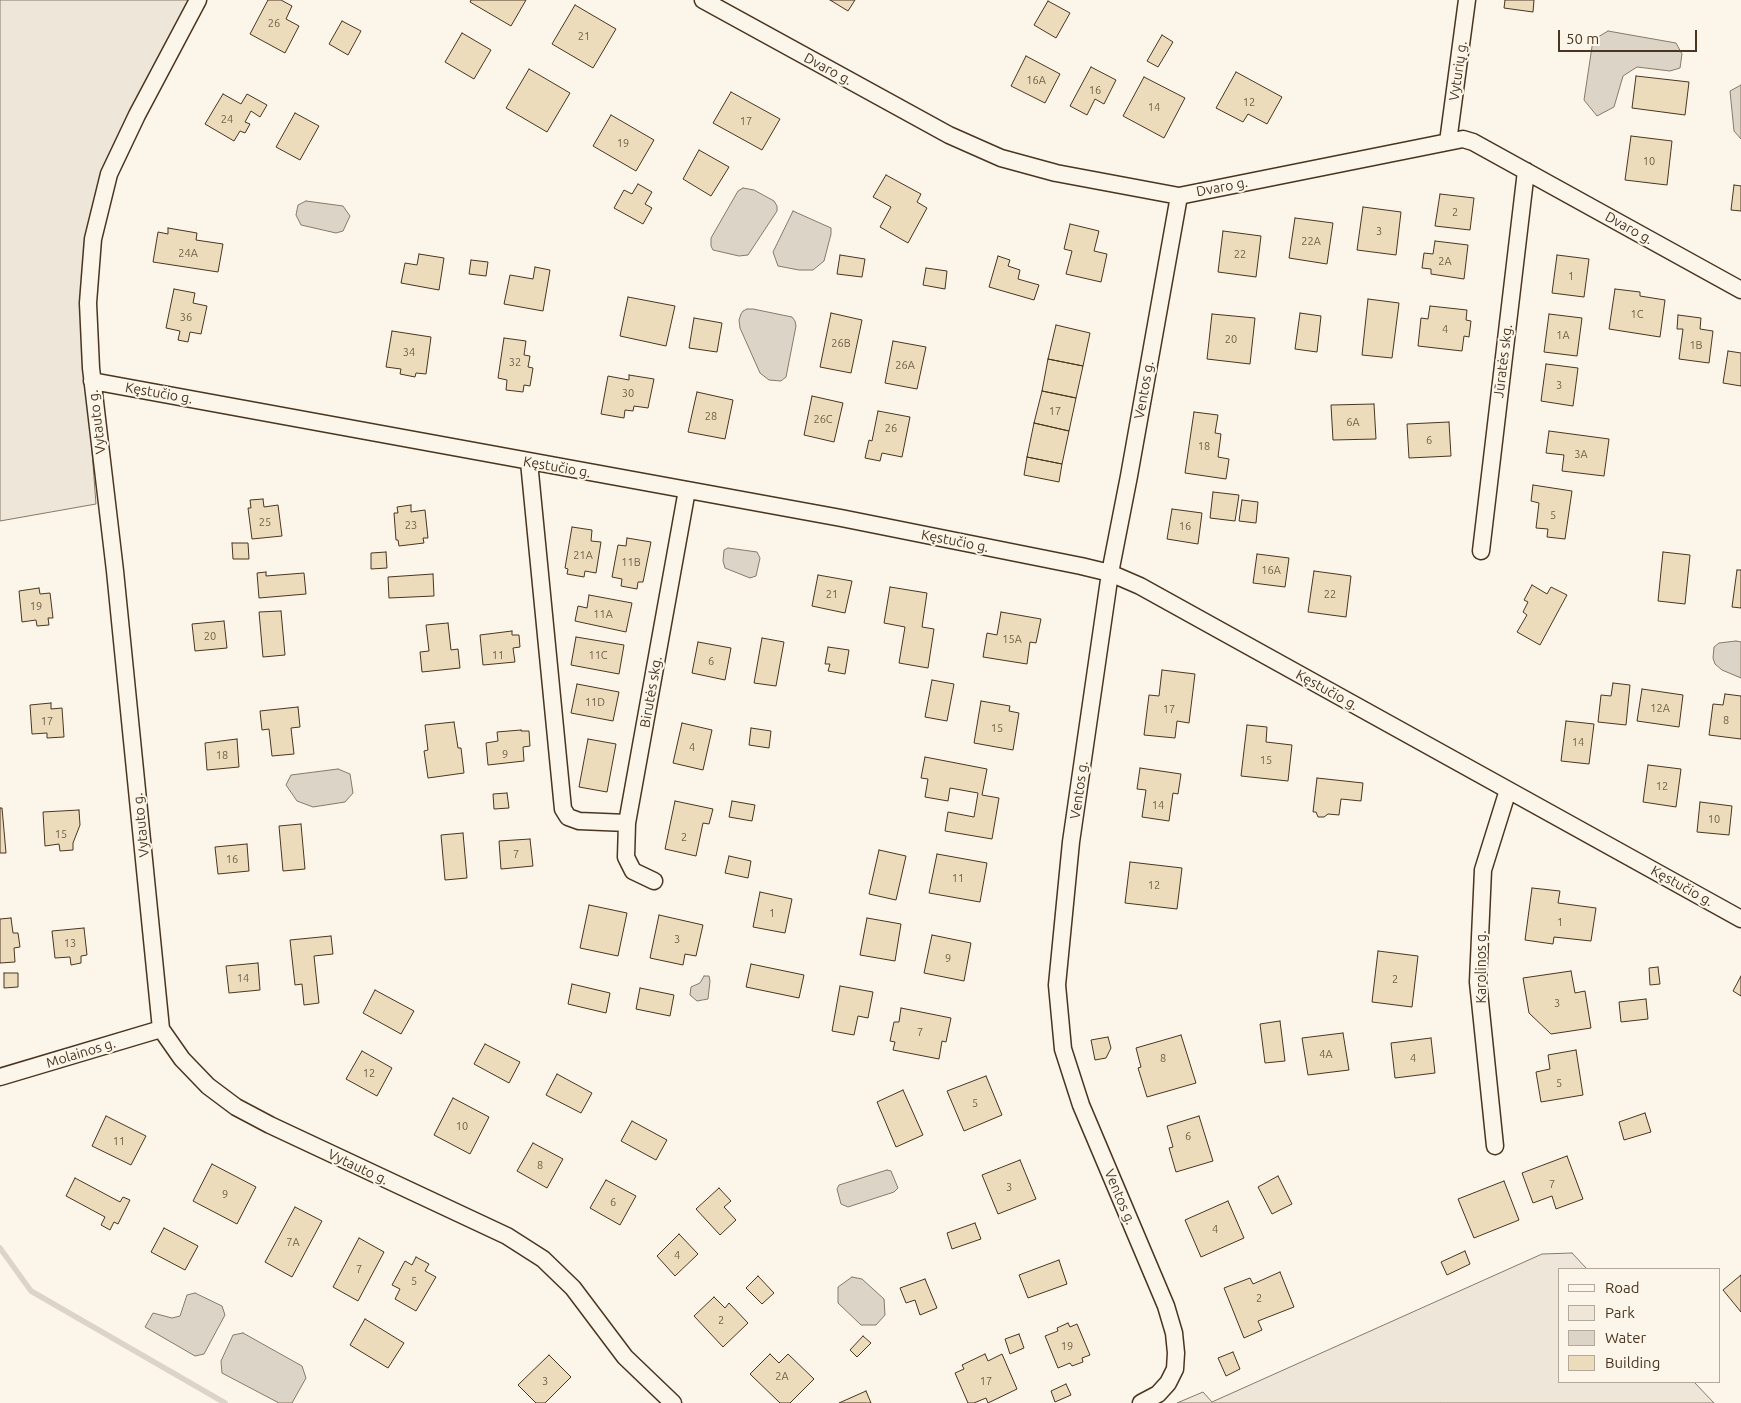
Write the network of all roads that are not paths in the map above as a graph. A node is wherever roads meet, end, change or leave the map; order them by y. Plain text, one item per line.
1 (198, 0) edge
2 (703, 0) edge
3 (1467, 0) edge
4 (1448, 142) junction
5 (1526, 170) junction
6 (1179, 196) junction
7 (1741, 290) edge
8 (92, 381) junction
9 (528, 462) junction
10 (687, 490) junction
11 (1480, 551) dead end
12 (1110, 573) junction
13 (1508, 790) junction
14 (628, 823) junction
15 (654, 881) dead end
16 (1741, 918) edge
17 (161, 1029) junction
18 (0, 1077) edge
19 (1495, 1146) dead end
20 (673, 1403) edge
21 (1141, 1403) edge

1 - 8 street, Vytauto g.
2 - 6 street, Dvaro g.
3 - 4 street, Vyturių g.
4 - 5 street, Dvaro g.
4 - 6 street, Dvaro g.
5 - 7 street, Dvaro g.
5 - 11 street, Jūratės skg.
6 - 12 street, Ventos g.
8 - 9 street, Kęstučio g.
8 - 17 street, Vytauto g.
9 - 10 street, Kęstučio g.
9 - 14 street
10 - 12 street, Kęstučio g.
10 - 14 street, Birutės skg.
12 - 13 street, Kęstučio g.
12 - 21 street, Ventos g.
13 - 16 street, Kęstučio g.
13 - 19 street, Karolinos g.
14 - 15 street, Birutės skg.
17 - 18 street, Molainos g.
17 - 20 street, Vytauto g.

